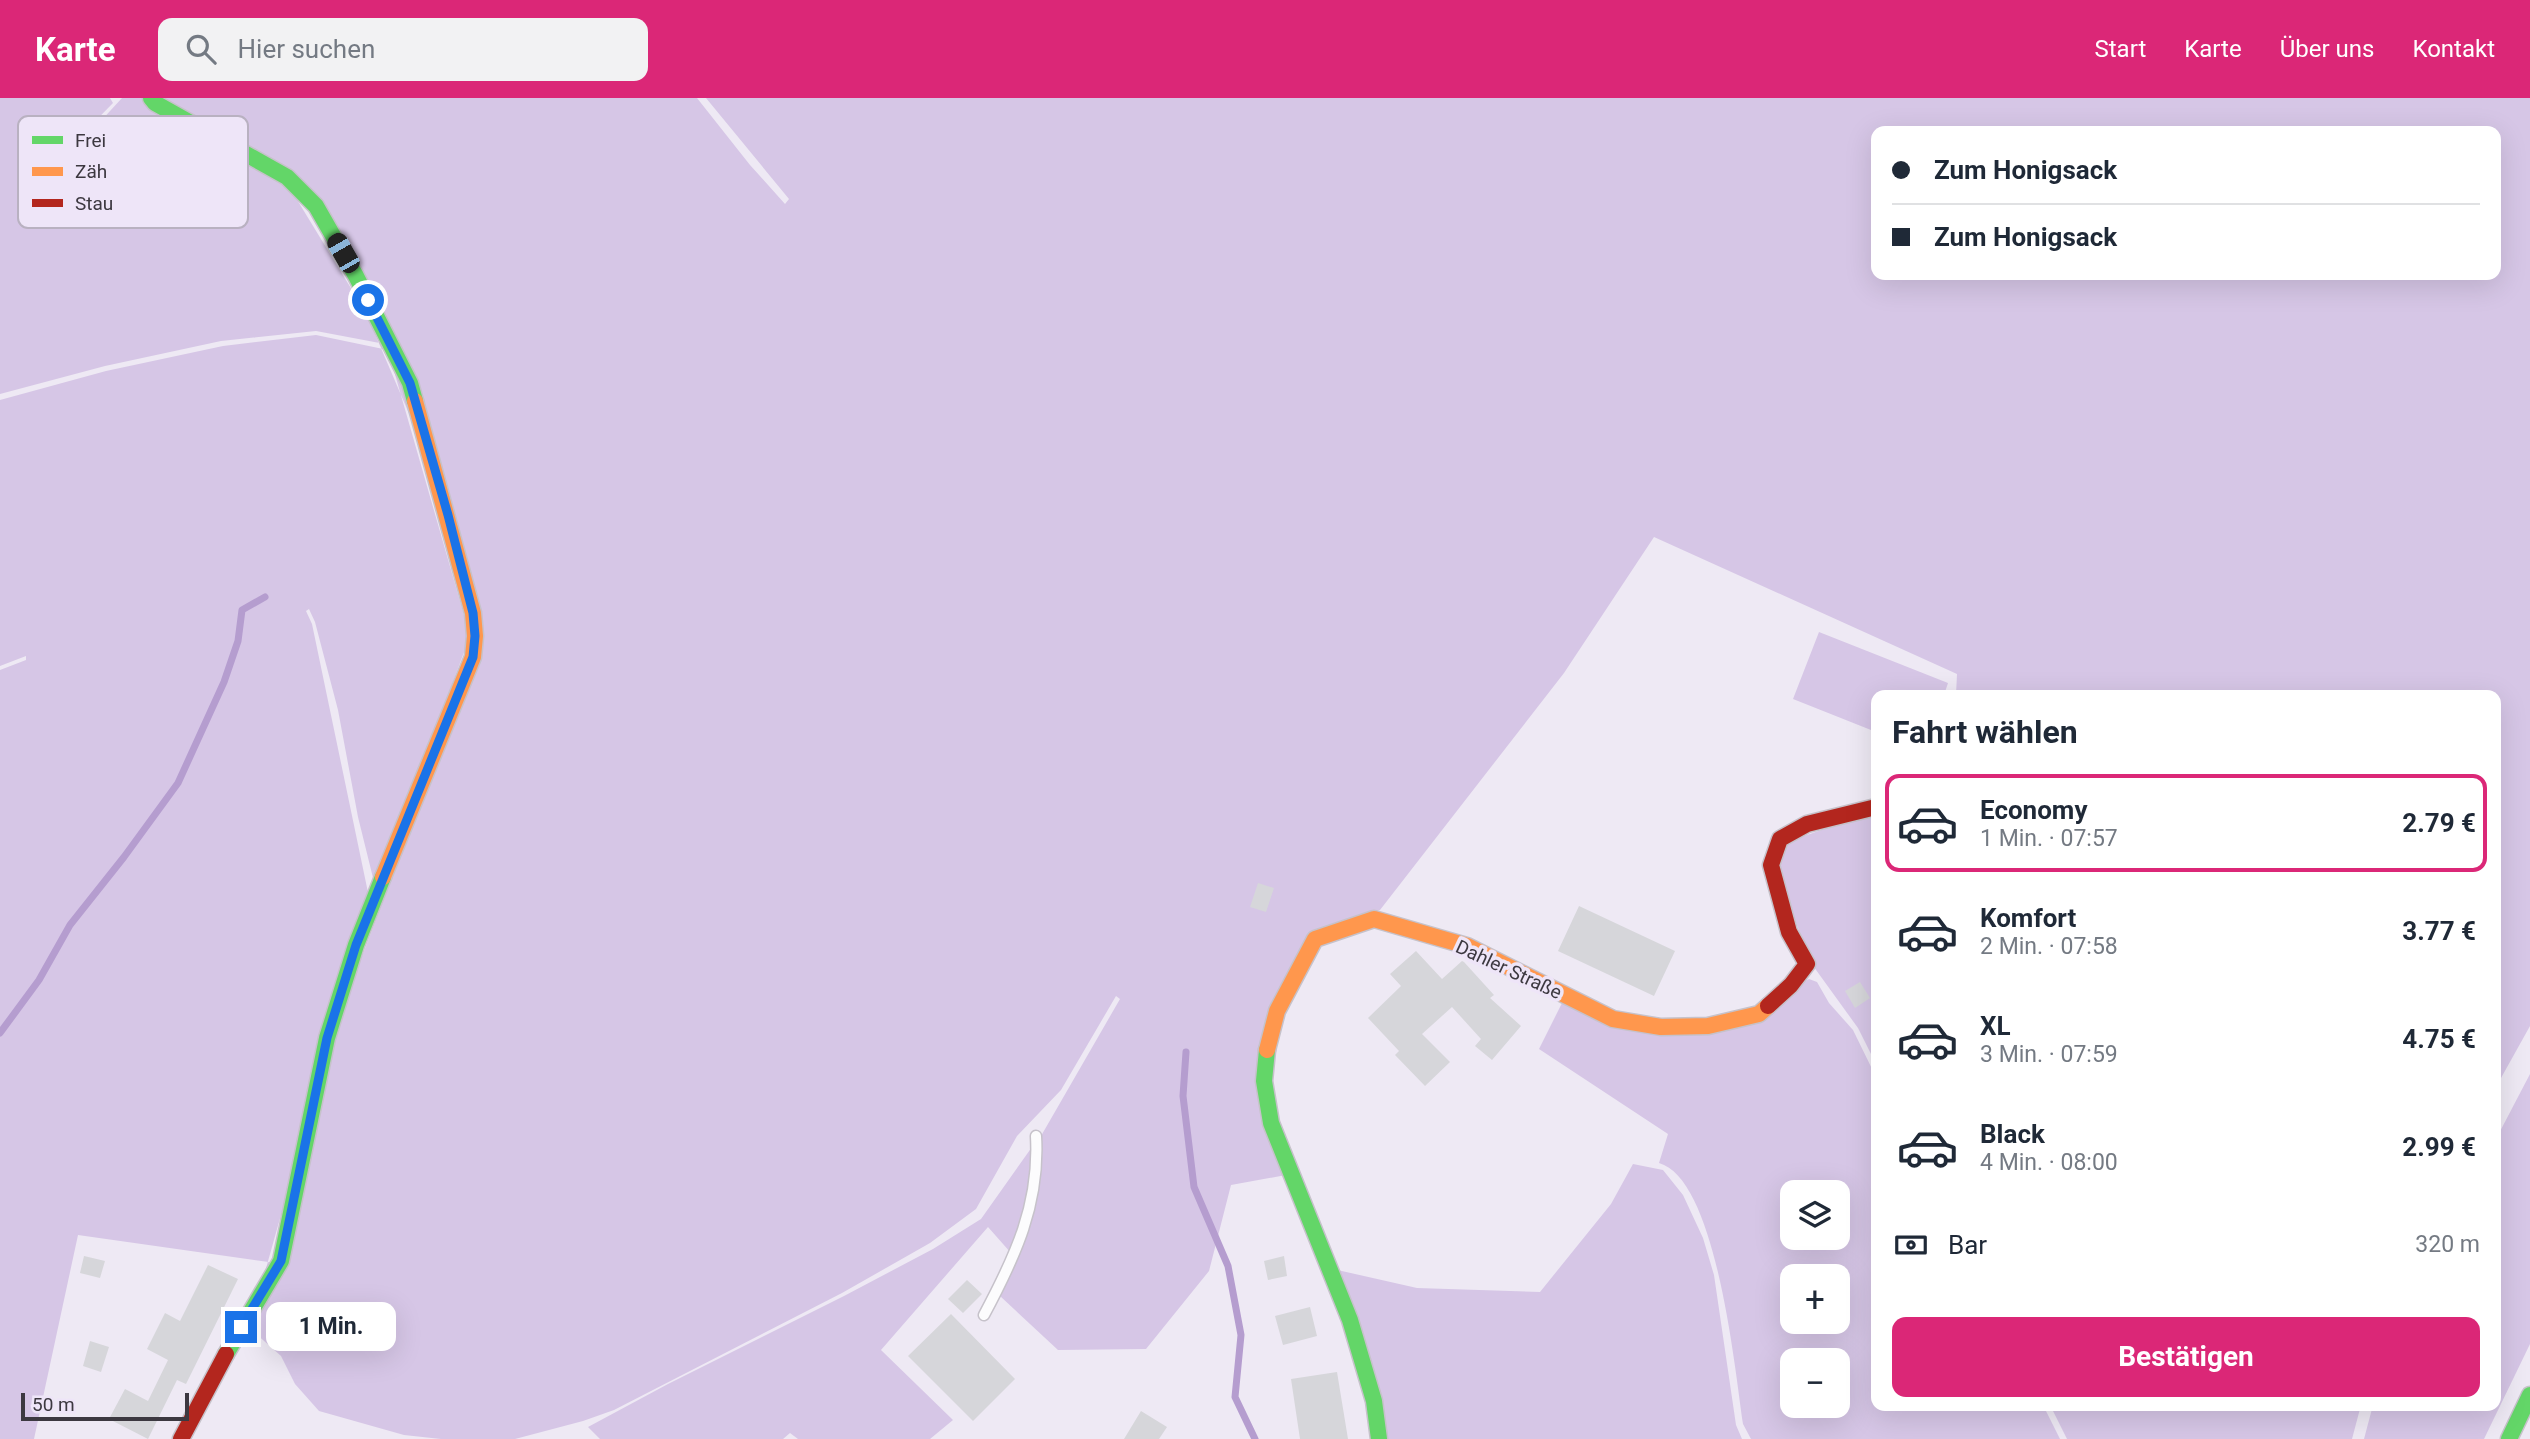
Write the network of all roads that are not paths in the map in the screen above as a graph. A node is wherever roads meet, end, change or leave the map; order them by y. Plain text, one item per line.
1 (151, 98) edge
2 (178, 116) edge
3 (248, 155) edge
4 (1871, 808) edge
5 (1036, 1136) dead end
6 (984, 1315) dead end
7 (2530, 1395) edge
8 (181, 1439) edge
9 (1379, 1439) edge
10 (2510, 1439) edge

1 - 2 main road
3 - 8 main road
4 - 9 main road, Dahler Straße
5 - 6 lane
7 - 10 main road

